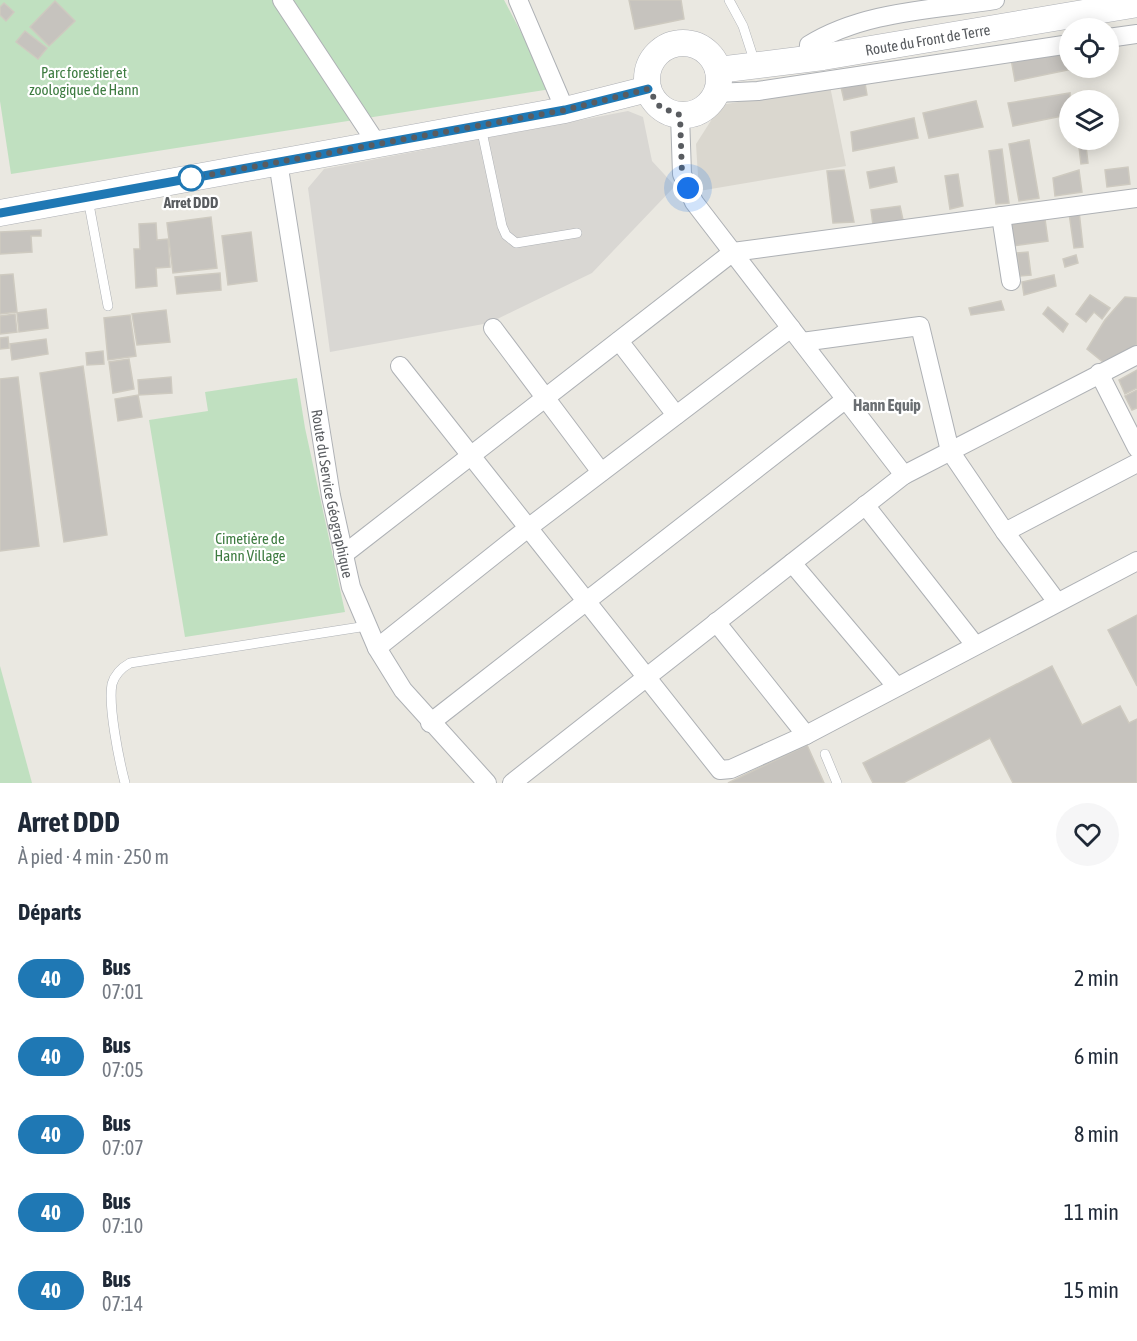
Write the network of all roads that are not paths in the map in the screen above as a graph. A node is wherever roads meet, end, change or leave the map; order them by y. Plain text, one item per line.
1 (282, 0) edge
2 (518, 0) edge
3 (729, 0) edge
4 (995, 0) edge
5 (1137, 4) edge
6 (886, 7) edge
7 (1137, 34) edge
8 (1119, 36) edge
9 (1059, 46) edge
10 (808, 58) junction
11 (756, 65) junction
12 (717, 82) junction
13 (648, 89) junction
14 (758, 91) junction
15 (565, 110) junction
16 (680, 115) junction
17 (481, 125) junction
18 (377, 144) junction
19 (278, 162) junction
20 (88, 197) junction
21 (1137, 198) edge
22 (0, 213) edge
23 (1001, 216) junction
24 (577, 233) dead end
25 (733, 252) junction
26 (1011, 281) dead end
27 (108, 306) dead end
28 (493, 328) dead end
29 (796, 335) junction
30 (619, 341) junction
31 (1137, 355) edge
32 (400, 366) dead end
33 (1099, 374) junction
34 (545, 398) junction
35 (846, 399) junction
36 (676, 415) junction
37 (1137, 447) edge
38 (950, 451) junction
39 (471, 456) junction
40 (1137, 463) edge
41 (601, 472) junction
42 (904, 475) junction
43 (865, 505) junction
44 (528, 528) junction
45 (1005, 532) junction
46 (344, 555) junction
47 (1137, 561) edge
48 (792, 563) junction
49 (586, 601) junction
50 (1058, 602) junction
51 (716, 622) junction
52 (367, 626) junction
53 (975, 645) junction
54 (377, 648) junction
55 (647, 677) junction
56 (896, 686) junction
57 (430, 723) junction
58 (806, 735) junction
59 (825, 754) dead end
60 (125, 783) edge
61 (487, 783) edge
62 (512, 783) edge
63 (837, 783) edge

1 - 18 street
2 - 15 street
3 - 11 lane
4 - 6 street
5 - 10 main road, Route du Front de Terre
6 - 10 street
7 - 8 street
9 - 14 street
10 - 11 main road, Route du Front de Terre
11 - 12 main road, Route du Front de Terre
11 - 14 street
12 - 13 main road
12 - 14 street
12 - 16 main road
13 - 15 main road
13 - 16 main road
15 - 17 main road
16 - 25 street
17 - 18 main road
17 - 24 lane
18 - 19 main road
19 - 20 main road
19 - 46 street, Route du Service Géographique
20 - 22 main road
20 - 27 lane
21 - 23 street
23 - 25 street
23 - 26 street
25 - 29 street
25 - 30 street
28 - 34 street
29 - 35 street
29 - 36 street
29 - 38 street
30 - 34 street
30 - 36 street
31 - 33 street
32 - 39 street
33 - 37 street
33 - 38 street
34 - 39 street
34 - 41 street
35 - 42 street
35 - 49 street
36 - 41 street
38 - 42 street
38 - 45 street
39 - 44 street
39 - 46 street
40 - 45 street
41 - 44 street
42 - 43 street
43 - 48 street
43 - 53 street
44 - 49 street
44 - 54 street
45 - 50 street
46 - 52 street, Route du Service Géographique
47 - 50 street
48 - 51 street
48 - 56 street
49 - 55 street
49 - 57 street
50 - 53 street
51 - 55 street
51 - 58 street
52 - 54 street, Route du Service Géographique
52 - 60 lane
53 - 56 street
54 - 57 street, Route du Service Géographique
55 - 58 street
55 - 62 street
56 - 58 street
57 - 61 street, Route du Service Géographique
59 - 63 lane

